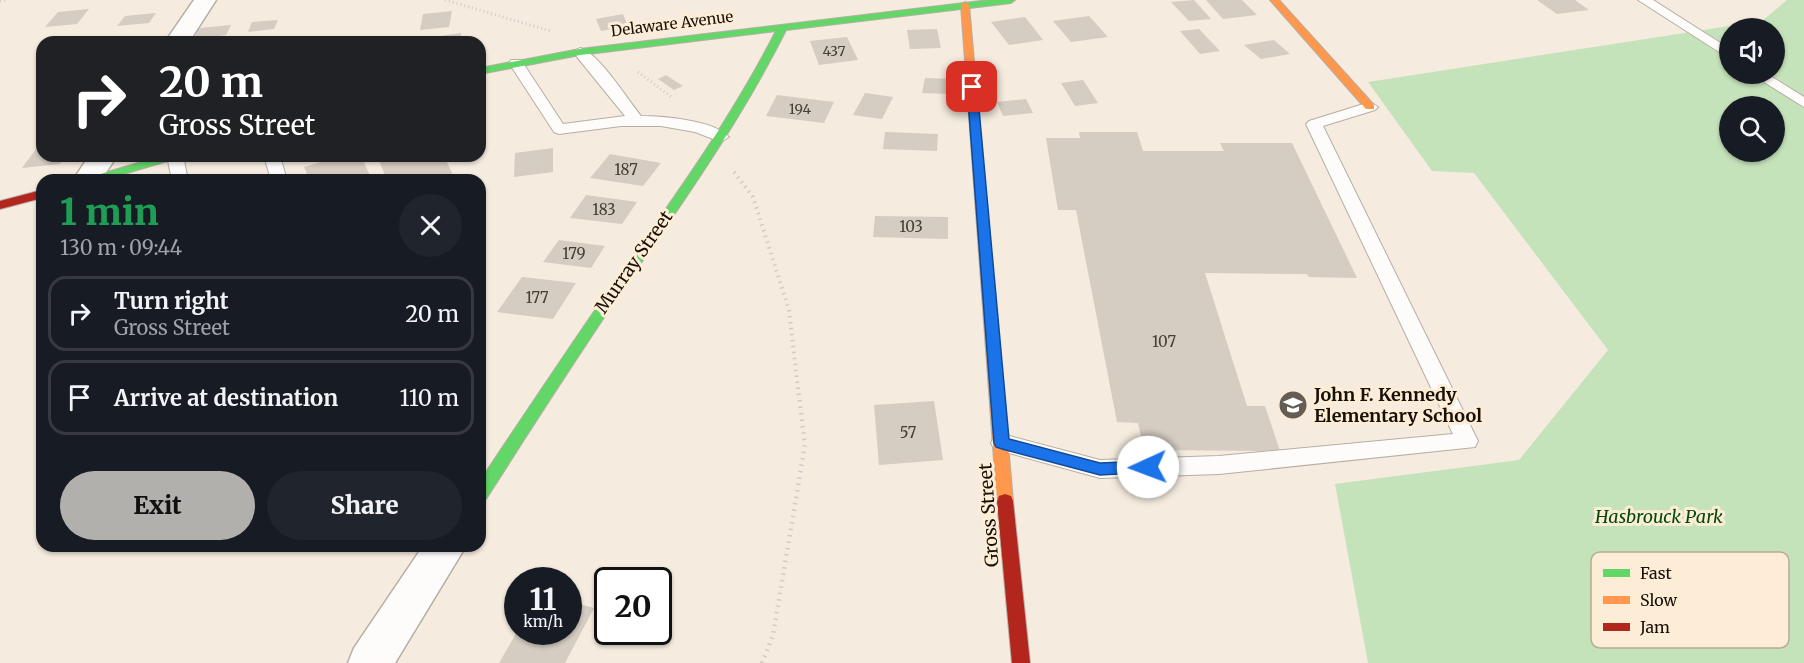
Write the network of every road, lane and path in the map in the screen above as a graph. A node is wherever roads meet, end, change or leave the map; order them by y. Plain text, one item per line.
1 (5, 0) edge
2 (205, 0) edge
3 (446, 0) edge
4 (1011, 0) edge
5 (1274, 0) edge
6 (1644, 0) edge
7 (0, 1) edge
8 (965, 5) junction
9 (783, 27) junction
10 (555, 32) dead end
11 (181, 36) edge
12 (645, 44) junction
13 (1719, 48) edge
14 (580, 52) junction
15 (516, 63) junction
16 (486, 70) edge
17 (1774, 84) edge
18 (1804, 103) edge
19 (1370, 106) joint
20 (636, 120) junction
21 (715, 138) junction
22 (153, 162) edge
23 (110, 174) edge
24 (36, 196) edge
25 (0, 205) edge
26 (1002, 443) junction
27 (486, 485) edge
28 (442, 552) edge
29 (370, 663) edge
30 (762, 663) edge
31 (1021, 663) edge

1 - 7 path
2 - 11 street
3 - 10 path
4 - 8 street, Delaware Avenue
5 - 19 street
6 - 13 lane
8 - 9 street, Delaware Avenue
8 - 26 street, Gross Street
9 - 12 street, Delaware Avenue
9 - 21 street, Murray Street
12 - 14 street, Delaware Avenue
12 - 21 path
14 - 15 street, Delaware Avenue
14 - 20 lane
15 - 16 street, Delaware Avenue
15 - 20 lane
17 - 18 lane
19 - 26 lane
20 - 21 lane
21 - 27 street, Murray Street
21 - 30 path
22 - 23 street
24 - 25 street
26 - 31 street, Gross Street
28 - 29 street

